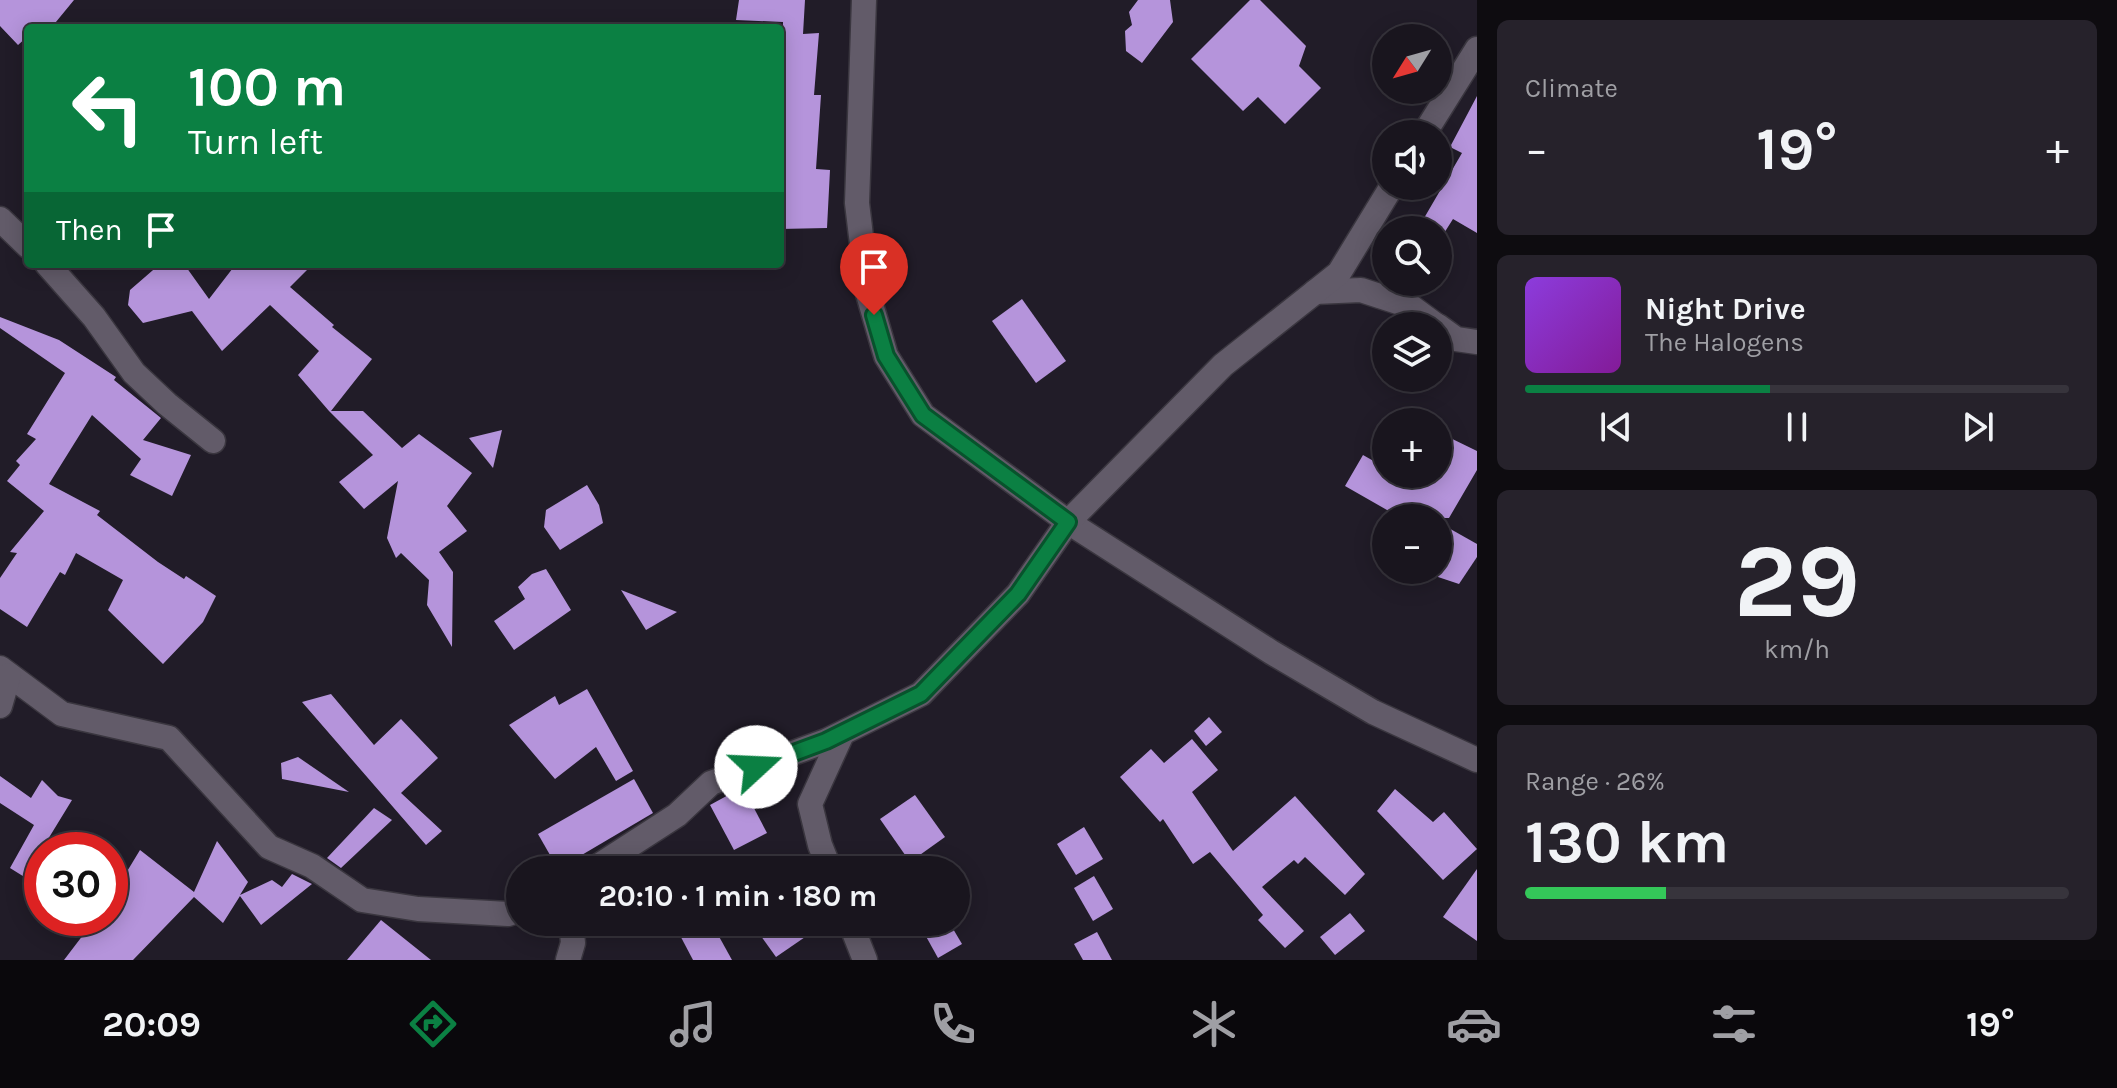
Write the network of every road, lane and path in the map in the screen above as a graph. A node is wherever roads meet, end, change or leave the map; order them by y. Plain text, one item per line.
1 (864, 0) edge
2 (1477, 49) edge
3 (1433, 120) edge
4 (1383, 200) edge
5 (0, 219) edge
6 (24, 242) edge
7 (51, 268) edge
8 (1315, 292) junction
9 (1418, 312) edge
10 (1452, 336) edge
11 (1477, 342) edge
12 (213, 441) dead end
13 (1068, 522) junction
14 (5, 672) edge
15 (0, 706) edge
16 (842, 734) junction
17 (1477, 760) edge
18 (614, 856) edge
19 (824, 856) edge
20 (506, 914) edge
21 (572, 936) edge
22 (856, 936) edge
23 (568, 960) edge
24 (865, 960) edge

1 - 13 street
2 - 3 street
4 - 8 street
5 - 6 street
7 - 12 street
8 - 9 street
8 - 13 street
10 - 11 street
13 - 16 street
13 - 17 street
14 - 15 street
14 - 20 street
16 - 18 street
16 - 19 street
21 - 23 street
22 - 24 street

